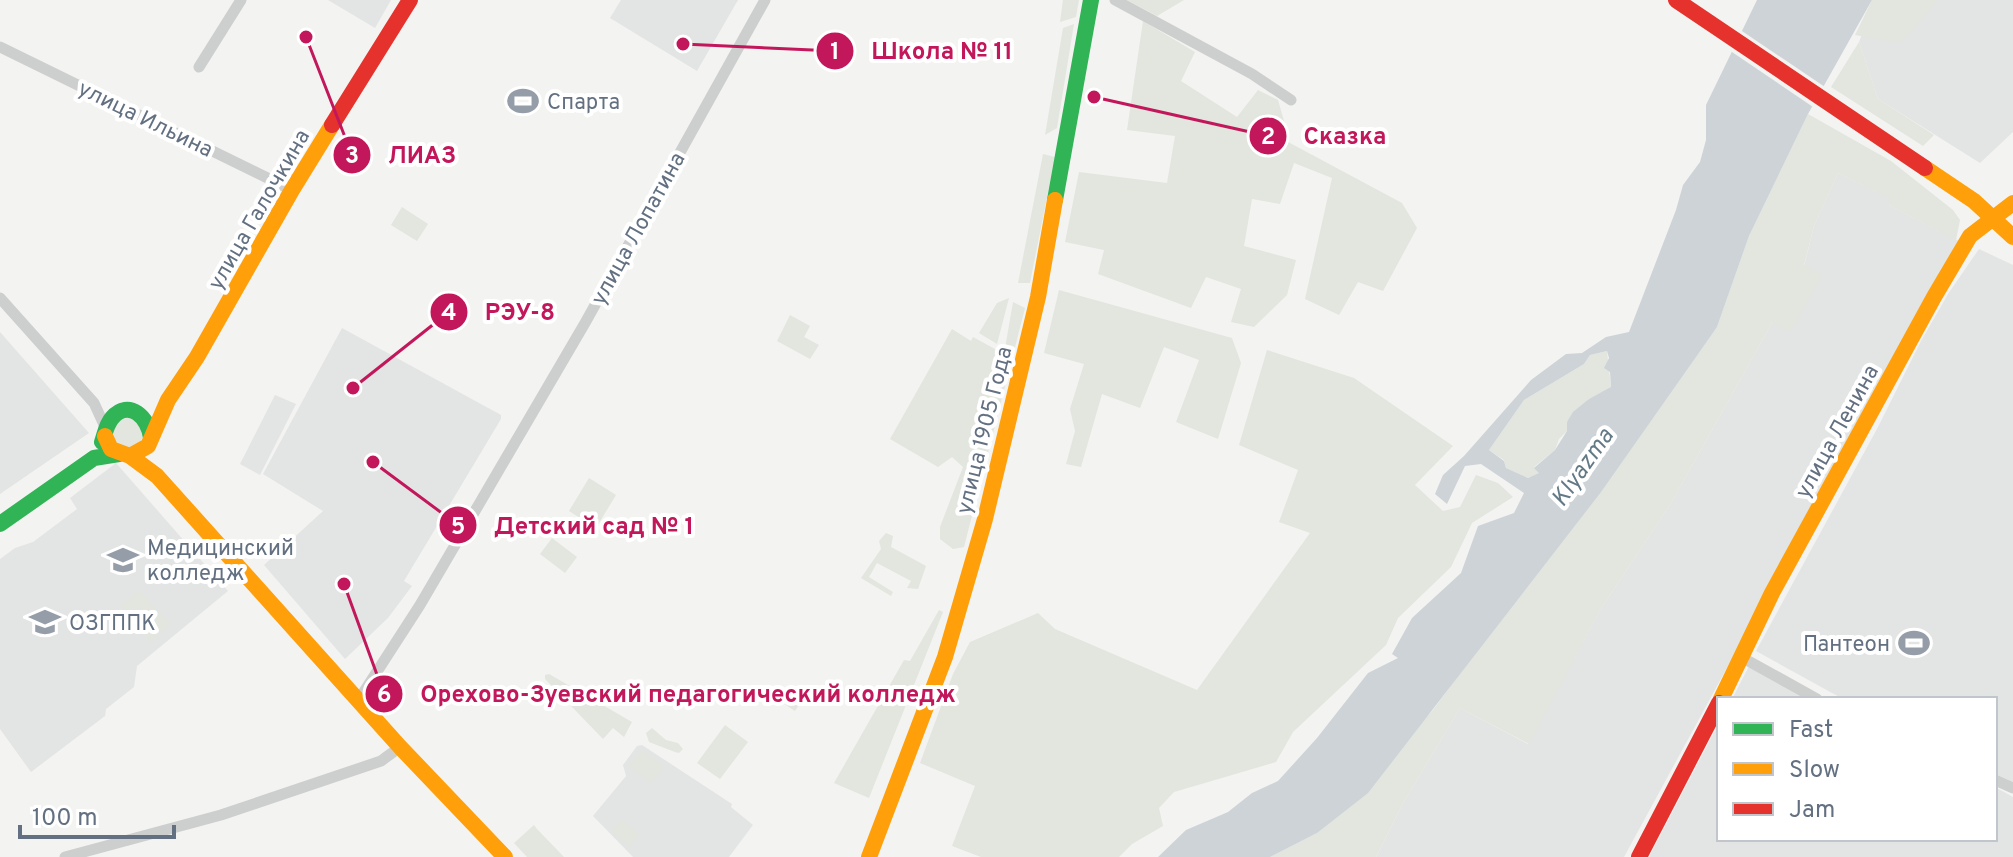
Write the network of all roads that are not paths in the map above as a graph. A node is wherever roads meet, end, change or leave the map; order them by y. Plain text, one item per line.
1 (241, 0) edge
2 (410, 0) edge
3 (765, 0) edge
4 (1091, 0) edge
5 (1115, 0) edge
6 (1676, 0) edge
7 (0, 47) edge
8 (199, 67) dead end
9 (1291, 100) dead end
10 (292, 190) junction
11 (2013, 203) edge
12 (1994, 219) junction
13 (2013, 237) edge
14 (0, 298) edge
15 (168, 400) junction
16 (94, 403) junction
17 (126, 411) junction
18 (106, 433) junction
19 (149, 442) junction
20 (124, 455) junction
21 (94, 458) junction
22 (157, 476) junction
23 (0, 524) edge
24 (1743, 658) junction
25 (1722, 697) edge
26 (1813, 697) edge
27 (358, 701) junction
28 (1717, 707) edge
29 (400, 747) junction
30 (65, 857) edge
31 (505, 857) edge
32 (869, 857) edge
33 (1639, 857) edge

1 - 8 street
2 - 10 street, улица Галочкина
3 - 27 street, улица Лопатина
4 - 32 street, улица 1905 Года
5 - 9 street
6 - 12 street
7 - 10 street, улица Ильина
10 - 15 street, улица Галочкина
11 - 12 street, улица Ленина
12 - 13 street
12 - 24 street, улица Ленина
14 - 16 street
15 - 17 street
15 - 19 street, улица Галочкина
16 - 17 street
16 - 18 street
17 - 18 street
17 - 19 street
18 - 20 street
18 - 21 street
19 - 20 street
19 - 22 street
20 - 21 street
20 - 22 street
21 - 23 street
22 - 27 street
24 - 25 street, улица Ленина
24 - 26 street
27 - 29 street
28 - 33 street, улица Ленина
29 - 30 street
29 - 31 street

